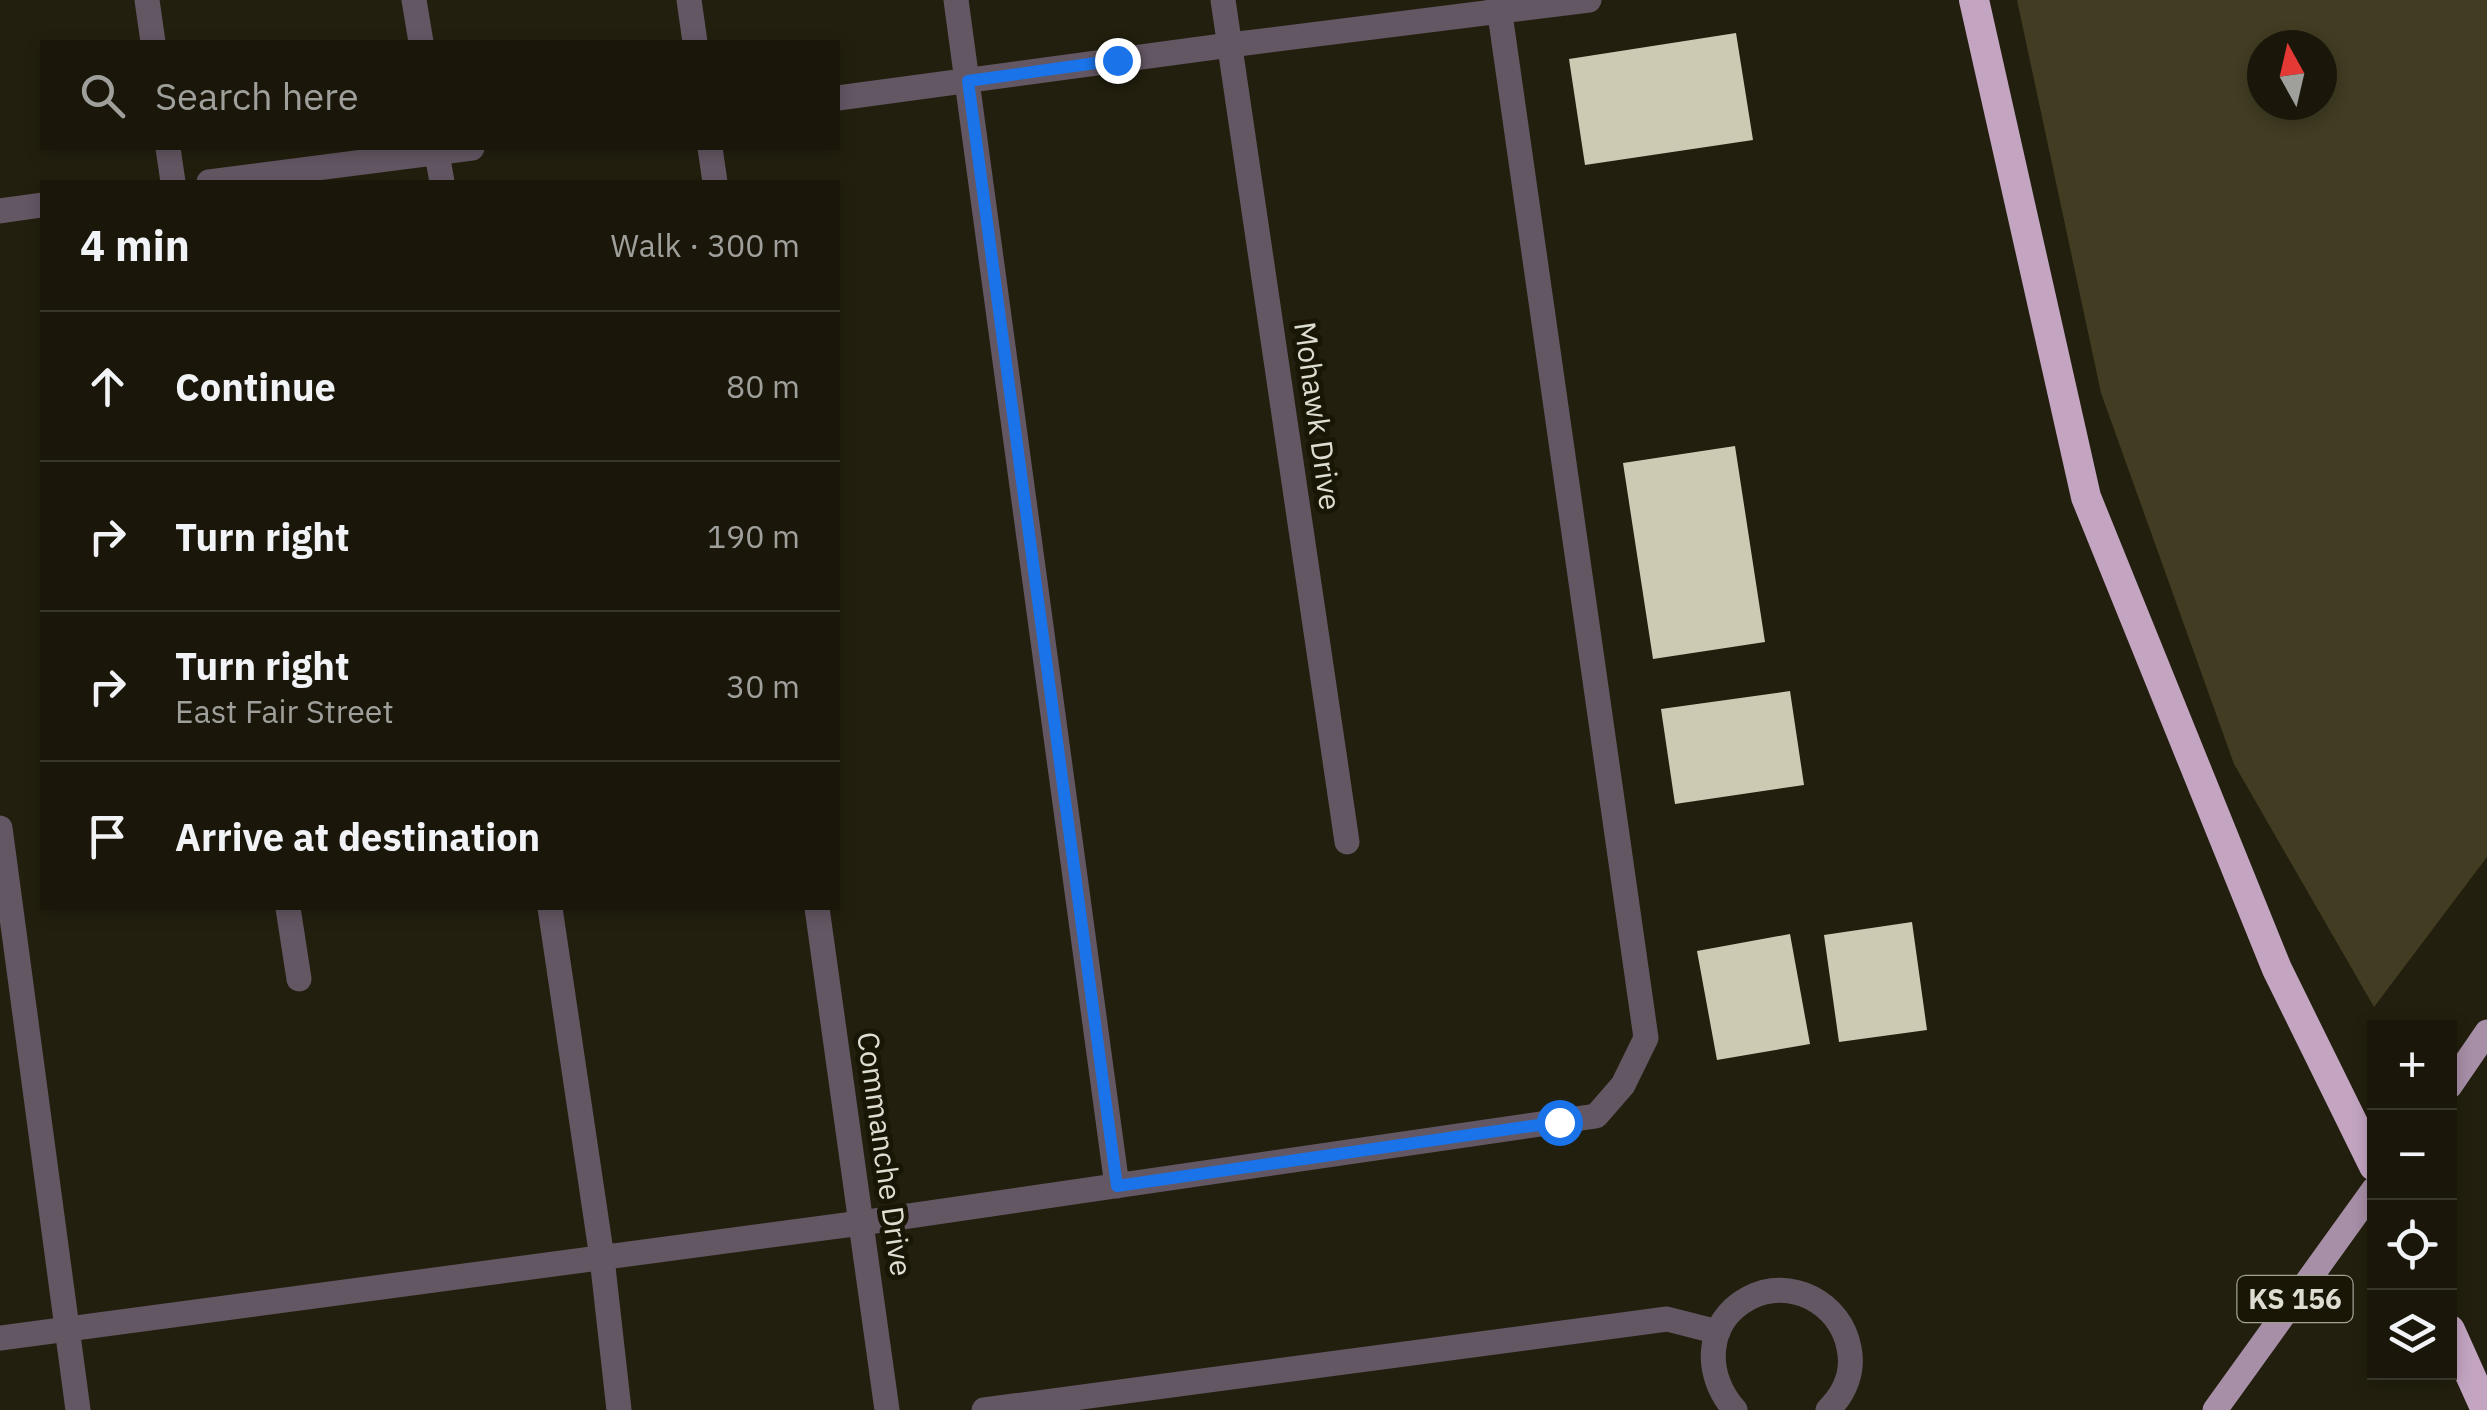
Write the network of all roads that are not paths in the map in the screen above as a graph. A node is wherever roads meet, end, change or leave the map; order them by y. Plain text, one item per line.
1 (147, 0) edge
2 (414, 0) edge
3 (689, 0) edge
4 (956, 0) edge
5 (1223, 0) edge
6 (1589, 0) edge
7 (1974, 0) edge
8 (1499, 6) edge
9 (153, 40) edge
10 (421, 40) edge
11 (695, 40) edge
12 (1230, 45) junction
13 (968, 81) junction
14 (840, 98) edge
15 (168, 150) edge
16 (437, 150) edge
17 (710, 150) edge
18 (173, 180) edge
19 (223, 180) edge
20 (442, 180) edge
21 (715, 180) edge
22 (40, 205) edge
23 (0, 211) edge
24 (0, 828) edge
25 (1347, 842) dead end
26 (288, 910) edge
27 (550, 910) edge
28 (817, 910) edge
29 (299, 979) dead end
30 (2487, 1032) edge
31 (2457, 1076) edge
32 (2367, 1152) edge
33 (1117, 1186) junction
34 (2367, 1199) edge
35 (861, 1223) junction
36 (602, 1258) junction
37 (68, 1329) junction
38 (1718, 1332) junction
39 (0, 1338) edge
40 (2457, 1346) edge
41 (78, 1410) edge
42 (619, 1410) edge
43 (887, 1410) edge
44 (984, 1410) edge
45 (1735, 1410) edge
46 (1828, 1410) edge
47 (2215, 1410) edge
48 (2486, 1410) edge

1 - 9 street
2 - 10 street
3 - 11 street
4 - 13 street
5 - 12 street, Mohawk Drive
6 - 8 street
7 - 32 highway
8 - 12 street
8 - 33 street
12 - 13 street
12 - 25 street, Mohawk Drive
13 - 14 street
13 - 33 street
15 - 18 street
16 - 19 street
16 - 20 street
17 - 21 street
22 - 23 street
24 - 37 street
26 - 29 street
27 - 36 street
28 - 35 street, Commanche Drive
30 - 31 main road
33 - 35 street
34 - 47 main road, KS 156
35 - 36 street
35 - 43 street, Commanche Drive
36 - 37 street
36 - 42 street
37 - 39 street
37 - 41 street
38 - 44 street
38 - 45 street
38 - 46 street
40 - 48 highway

